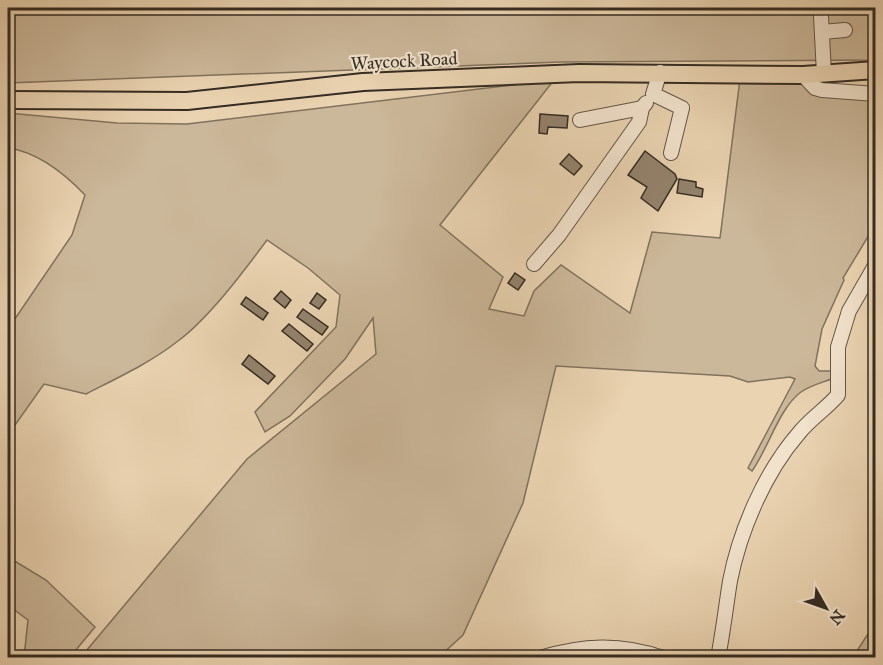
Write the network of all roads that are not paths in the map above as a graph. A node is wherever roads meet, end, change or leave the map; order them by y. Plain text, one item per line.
1 (821, 16) dead end
2 (845, 30) dead end
3 (822, 32) junction
4 (876, 70) edge
5 (660, 72) junction
6 (824, 74) junction
7 (803, 75) junction
8 (653, 94) junction
9 (876, 94) edge
10 (8, 100) edge
11 (642, 108) junction
12 (580, 120) dead end
13 (671, 153) dead end
14 (534, 264) dead end
15 (876, 264) edge
16 (540, 657) edge
17 (663, 657) edge
18 (718, 657) edge

1 - 3 street
2 - 3 street
3 - 6 street
4 - 6 main road, Waycock Road
5 - 7 main road, Waycock Road
5 - 8 street
5 - 10 main road, Waycock Road
6 - 7 main road, Waycock Road
7 - 9 street
8 - 11 street
8 - 13 street
11 - 12 street
11 - 14 street
15 - 18 street
16 - 17 street

